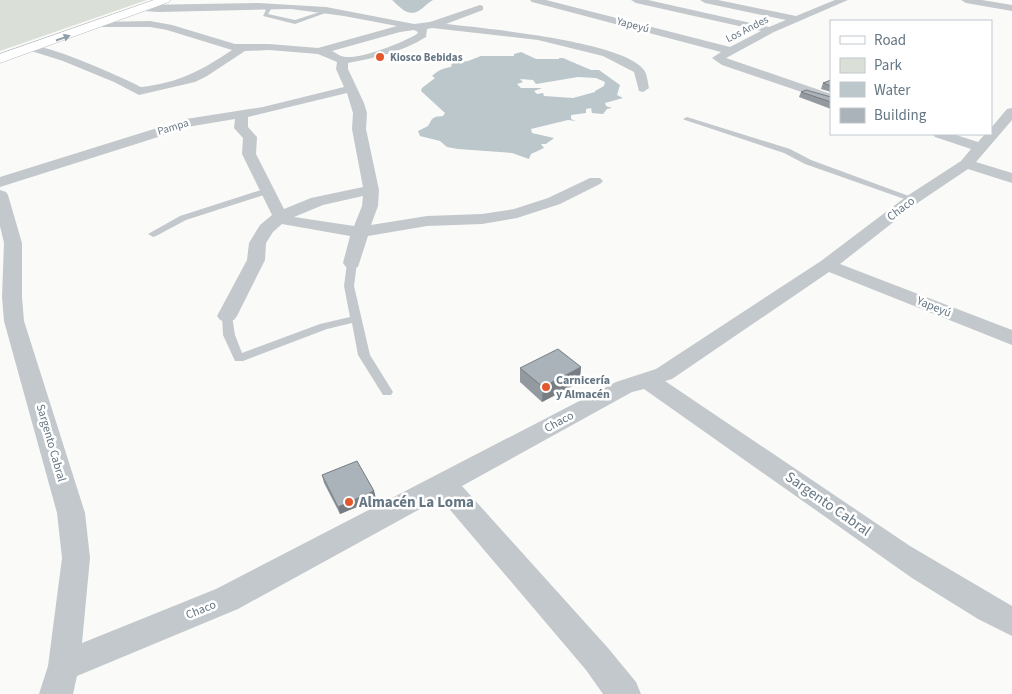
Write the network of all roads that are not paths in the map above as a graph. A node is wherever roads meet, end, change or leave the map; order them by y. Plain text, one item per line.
1 (165, 0) edge
2 (535, 0) edge
3 (636, 0) edge
4 (705, 0) edge
5 (843, 0) edge
6 (966, 0) edge
7 (260, 3) edge
8 (800, 7) dead end
9 (143, 8) junction
10 (480, 8) dead end
11 (1012, 8) edge
12 (328, 11) junction
13 (817, 11) junction
14 (129, 14) junction
15 (796, 19) junction
16 (102, 24) junction
17 (432, 25) junction
18 (168, 27) junction
19 (414, 27) junction
20 (770, 30) junction
21 (733, 36) dead end
22 (752, 41) junction
23 (32, 48) junction
24 (242, 48) junction
25 (318, 51) junction
26 (731, 51) junction
27 (3, 59) edge
28 (343, 61) junction
29 (643, 88) dead end
30 (350, 89) junction
31 (830, 98) edge
32 (1012, 112) edge
33 (242, 114) junction
34 (687, 119) dead end
35 (942, 135) edge
36 (974, 156) junction
37 (1012, 178) edge
38 (596, 181) dead end
39 (0, 182) edge
40 (371, 190) junction
41 (266, 191) junction
42 (0, 195) edge
43 (913, 199) junction
44 (281, 216) junction
45 (361, 232) junction
46 (153, 234) dead end
47 (352, 263) joint
48 (827, 265) junction
49 (227, 316) joint
50 (355, 319) junction
51 (1012, 338) edge
52 (647, 380) junction
53 (387, 392) dead end
54 (444, 484) junction
55 (1012, 622) edge
56 (64, 666) junction
57 (56, 694) edge
58 (624, 694) edge

1 - 9 main road
2 - 26 street, Yapeyú
3 - 20 street
4 - 15 street
5 - 13 street, Los Andes
6 - 11 street
7 - 9 street
7 - 12 street
7 - 12 lane
8 - 13 street
9 - 14 main road
10 - 17 street
12 - 19 street
13 - 15 street, Los Andes
14 - 16 main road
14 - 18 street
15 - 20 street, Los Andes
16 - 18 street
23 -> 16 main road
17 - 19 street
17 - 29 street
18 - 24 street
19 - 25 street
19 - 28 street
20 - 22 street, Los Andes
21 - 22 street
22 - 26 street, Los Andes
23 - 24 street
23 - 27 main road
24 - 25 street
25 - 28 street
26 - 31 street, Los Andes
28 - 30 street
30 - 33 street, Pampa
30 - 40 street
32 - 36 street, Chaco
33 - 39 street, Pampa
33 - 41 street
34 - 43 lane
35 - 36 street
36 - 37 street
36 - 43 street, Chaco
38 - 45 street
40 - 44 street
40 - 45 street
41 - 44 street
41 - 46 lane
42 - 56 street, Sargento Cabral
43 - 48 street, Chaco
44 - 45 street
44 - 49 street
45 - 47 street
47 - 50 lane
48 - 51 street, Yapeyú
48 - 52 street, Chaco
49 - 50 lane
50 - 53 lane
52 - 54 street, Chaco
52 - 55 street, Sargento Cabral
54 - 56 street, Chaco
54 - 58 street
56 - 57 street, Sargento Cabral

